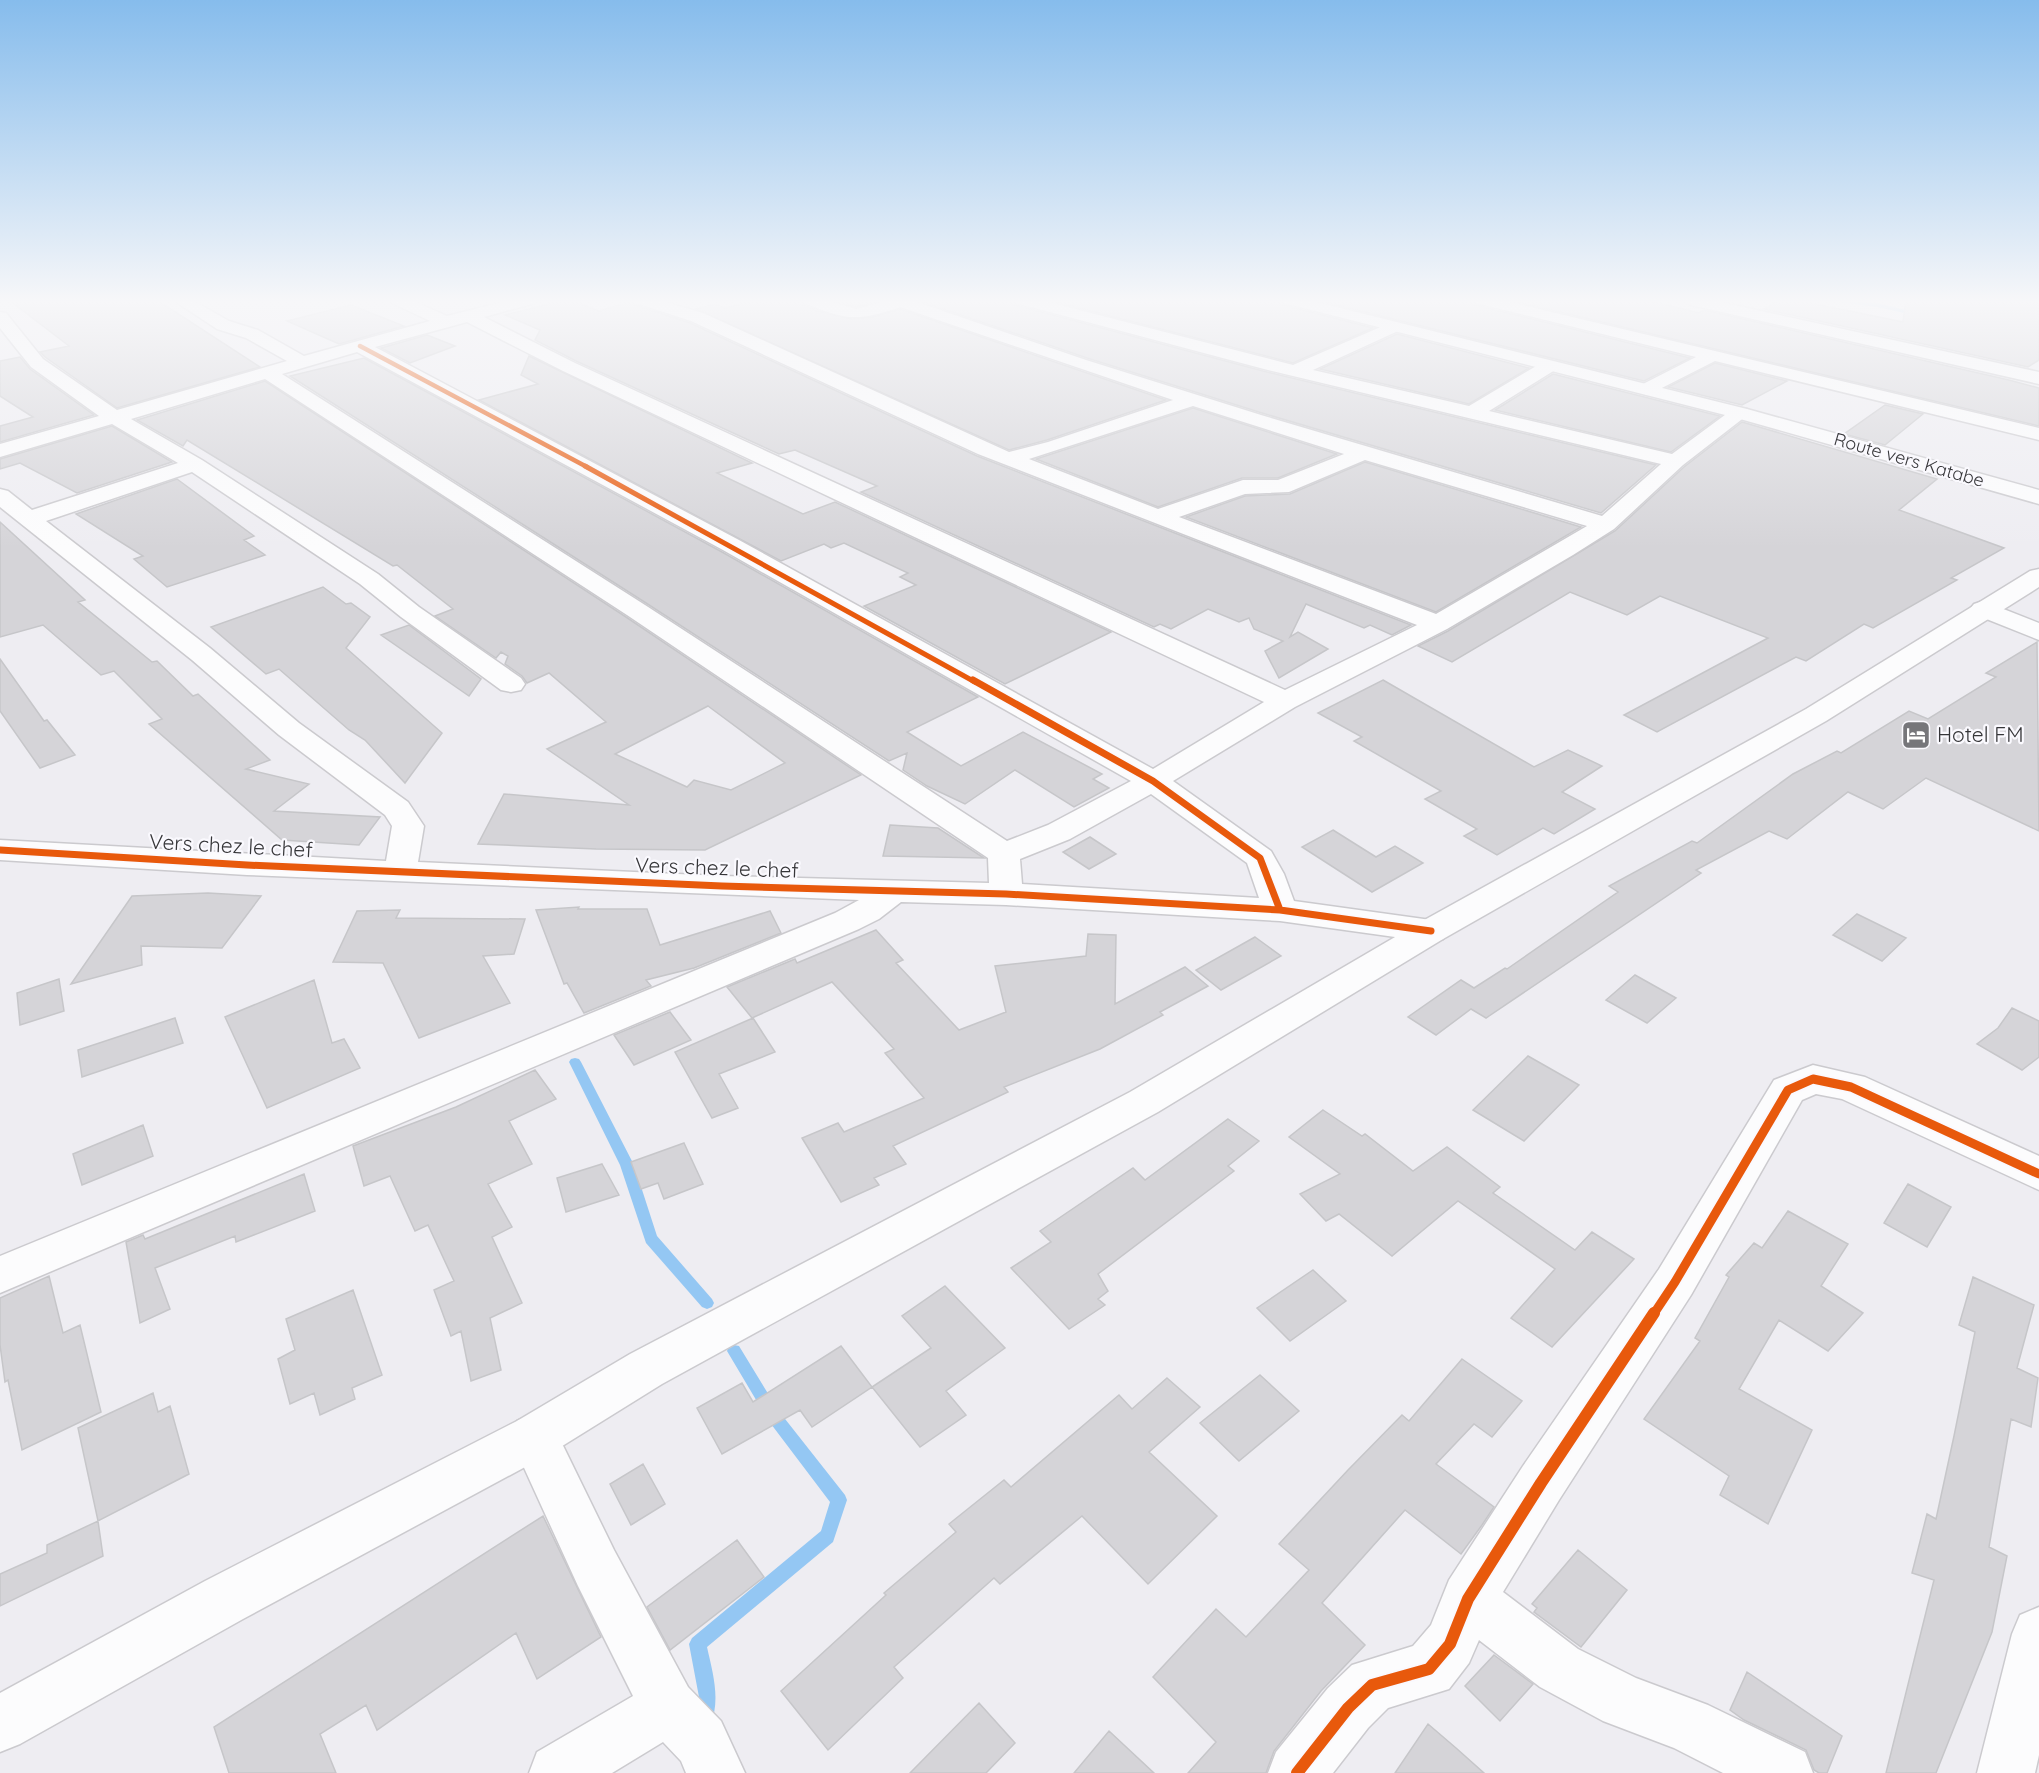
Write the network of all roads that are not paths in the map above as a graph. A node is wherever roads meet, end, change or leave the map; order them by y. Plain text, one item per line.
1 (65, 383) edge
2 (235, 383) edge
3 (283, 383) edge
4 (430, 383) edge
5 (603, 383) edge
6 (839, 383) edge
7 (1141, 383) edge
8 (1347, 383) edge
9 (1521, 383) edge
10 (1620, 383) edge
11 (1659, 383) edge
12 (1820, 383) edge
13 (1647, 389) junction
14 (1193, 400) junction
15 (1473, 412) junction
16 (1740, 413) junction
17 (115, 418) junction
18 (2039, 434) edge
19 (0, 451) edge
20 (1362, 454) junction
21 (1010, 458) junction
22 (1676, 461) junction
23 (195, 464) junction
24 (0, 496) edge
25 (2039, 497) edge
26 (1159, 516) junction
27 (28, 519) junction
28 (1606, 524) junction
29 (2039, 576) edge
30 (1983, 609) junction
31 (1438, 624) junction
32 (2039, 632) edge
33 (511, 684) dead end
34 (1285, 701) junction
35 (1152, 781) junction
36 (0, 850) edge
37 (1004, 854) junction
38 (400, 872) junction
39 (891, 892) junction
40 (1006, 894) junction
41 (1280, 910) junction
42 (1431, 932) junction
43 (2039, 1174) edge
44 (0, 1275) edge
45 (534, 1437) junction
46 (1468, 1599) junction
47 (2039, 1634) edge
48 (668, 1707) junction
49 (0, 1724) edge
50 (558, 1773) edge
51 (716, 1773) edge
52 (1297, 1773) edge
53 (1784, 1773) edge
54 (2006, 1773) edge

1 - 17 main road
2 - 17 main road
3 - 37 main road
4 - 35 main road
5 - 34 main road
6 - 21 main road
7 - 14 main road
8 - 15 main road
9 - 15 main road
10 - 13 main road, Route vers Katabe
11 - 13 main road
12 - 18 main road
13 - 16 main road, Route vers Katabe
14 - 20 main road
14 - 21 main road
15 - 22 main road
16 - 22 main road
16 - 25 main road, Route vers Katabe
17 - 19 main road
17 - 23 main road
20 - 26 main road
20 - 28 main road
21 - 26 main road
22 - 28 main road
23 - 27 main road
23 - 33 main road
24 - 27 main road
26 - 31 main road
27 - 38 main road
28 - 31 main road
29 - 30 main road
30 - 32 main road
30 - 42 main road
31 - 34 main road
34 - 35 main road
35 - 37 main road
35 - 41 main road
36 - 38 main road, Vers chez le chef
37 - 40 main road
38 - 39 main road, Vers chez le chef
39 - 40 main road, Vers chez le chef
39 - 44 main road
40 - 41 main road, Vers chez le chef
41 - 42 main road, Vers chez le chef
42 - 45 main road
43 - 46 main road
45 - 48 main road
45 - 49 main road
46 - 52 main road
46 - 53 main road
47 - 54 main road
48 - 50 main road
48 - 51 main road

